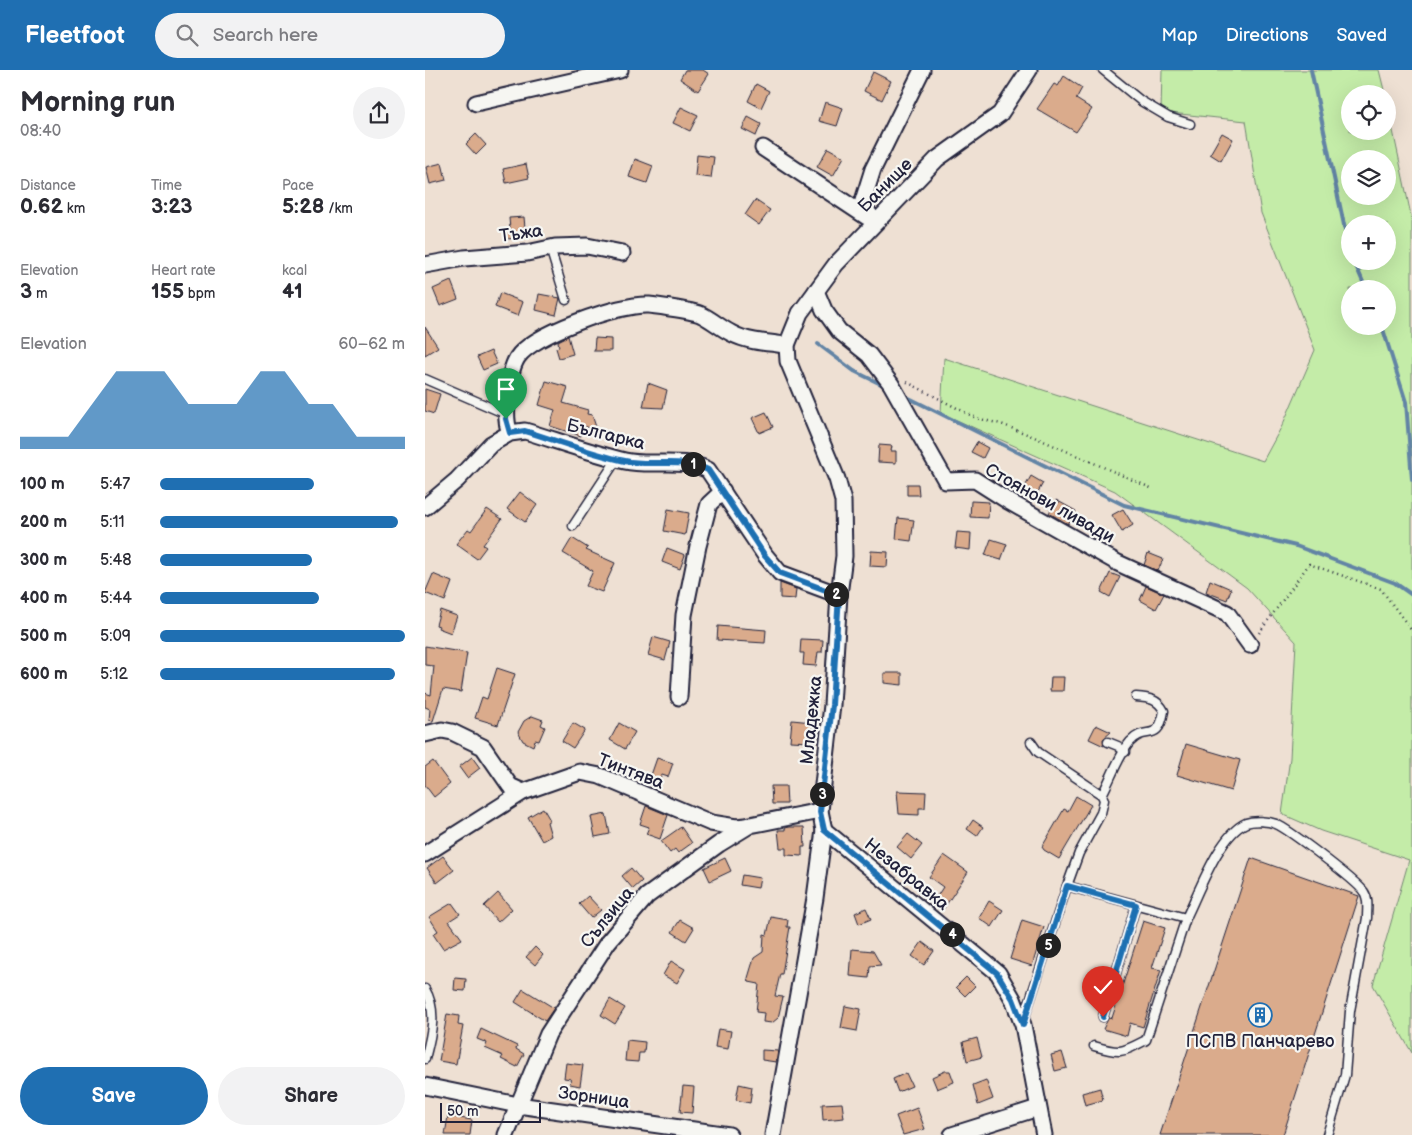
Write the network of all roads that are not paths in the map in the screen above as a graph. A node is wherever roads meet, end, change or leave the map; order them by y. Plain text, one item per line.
1 (620, 70) edge
2 (921, 70) edge
3 (1029, 70) edge
4 (1103, 70) edge
5 (476, 103) dead end
6 (1190, 124) dead end
7 (763, 148) dead end
8 (875, 222) junction
9 (550, 248) junction
10 (622, 253) dead end
11 (425, 264) edge
12 (816, 291) junction
13 (566, 300) dead end
14 (787, 345) junction
15 (425, 379) edge
16 (506, 414) junction
17 (510, 433) junction
18 (617, 459) junction
19 (723, 491) junction
20 (426, 505) edge
21 (573, 526) dead end
22 (839, 595) junction
23 (1250, 645) road end
24 (679, 697) dead end
25 (1136, 697) dead end
26 (425, 734) edge
27 (1031, 742) dead end
28 (1108, 742) dead end
29 (1125, 752) junction
30 (523, 792) junction
31 (1102, 795) junction
32 (820, 812) junction
33 (750, 825) junction
34 (824, 830) junction
35 (425, 854) edge
36 (1067, 886) junction
37 (1136, 905) junction
38 (1186, 918) junction
39 (425, 989) edge
40 (1103, 1017) dead end
41 (1023, 1025) junction
42 (1094, 1046) dead end
43 (425, 1059) edge
44 (425, 1086) edge
45 (518, 1105) junction
46 (1038, 1108) junction
47 (506, 1135) edge
48 (729, 1135) edge
49 (773, 1135) edge
50 (952, 1135) edge
51 (1044, 1135) edge
52 (1327, 1135) edge

1 - 5 street
2 - 8 street
3 - 8 street, Банище
4 - 6 lane
7 - 8 street
8 - 12 street, Банище
9 - 10 street, Тъжа
9 - 11 street, Тъжа
9 - 13 lane
12 - 14 street, Банище
12 - 23 street, Стоянови ливади
14 - 16 street
14 - 22 street, Младежка
15 - 16 lane
16 - 17 street
17 - 18 street, Българка
17 - 20 street
18 - 19 street, Българка
18 - 21 lane
19 - 22 street, Българка
19 - 24 street
22 - 32 street, Младежка
25 - 29 lane
26 - 30 street
27 - 31 lane
28 - 29 lane
29 - 31 lane
30 - 33 street, Тинтява
30 - 35 street, Тинтява
31 - 36 lane
32 - 33 street, Сълзица
32 - 34 street, Младежка
33 - 45 street, Сълзица
34 - 41 street, Незабравка
34 - 49 street, Младежка
36 - 37 lane
36 - 41 lane
37 - 38 lane
37 - 40 lane
38 - 42 lane
38 - 52 lane
39 - 43 lane
41 - 46 street, Незабравка
44 - 45 street, Зорница
45 - 47 street, Сълзица
45 - 48 street, Зорница
46 - 50 street
46 - 51 street, Незабравка

